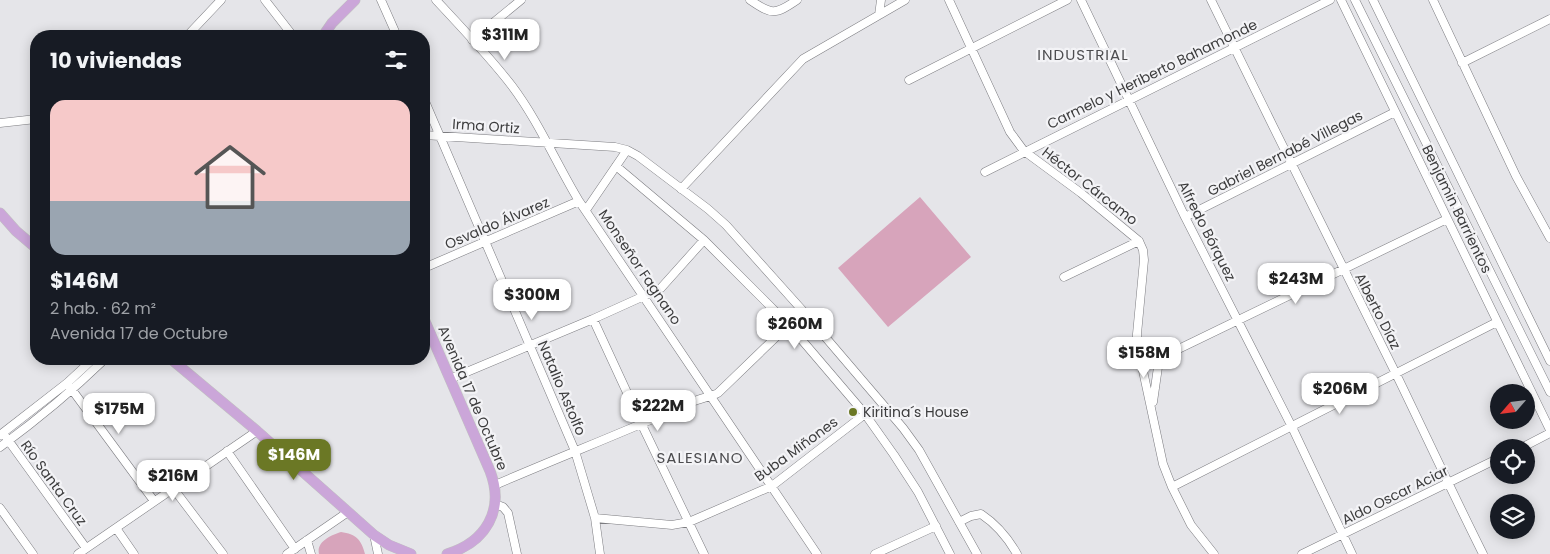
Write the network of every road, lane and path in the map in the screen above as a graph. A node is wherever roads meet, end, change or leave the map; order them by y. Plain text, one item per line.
1 (221, 0) edge
2 (265, 0) edge
3 (355, 0) edge
4 (381, 0) edge
5 (436, 0) edge
6 (521, 0) edge
7 (750, 0) edge
8 (797, 0) edge
9 (881, 0) edge
10 (905, 0) edge
11 (949, 0) edge
12 (1068, 0) edge
13 (1081, 0) edge
14 (1211, 0) edge
15 (1330, 0) edge
16 (1340, 0) edge
17 (1355, 0) edge
18 (1373, 0) edge
19 (1433, 0) edge
20 (879, 15) junction
21 (1550, 19) edge
22 (193, 30) edge
23 (289, 30) edge
24 (328, 30) edge
25 (394, 30) edge
26 (472, 40) junction
27 (1234, 47) junction
28 (971, 49) junction
29 (1462, 63) junction
30 (909, 80) dead end
31 (1129, 99) junction
32 (1395, 112) junction
33 (430, 113) edge
34 (30, 119) edge
35 (0, 123) edge
36 (430, 135) edge
37 (439, 135) junction
38 (547, 142) junction
39 (627, 150) junction
40 (1024, 151) junction
41 (1291, 164) junction
42 (616, 166) junction
43 (985, 172) dead end
44 (681, 189) junction
45 (579, 201) junction
46 (586, 210) junction
47 (0, 213) edge
48 (1185, 216) junction
49 (1447, 218) junction
50 (1550, 238) edge
51 (704, 240) junction
52 (1138, 241) junction
53 (485, 242) junction
54 (30, 243) edge
55 (430, 265) edge
56 (1490, 269) junction
57 (1343, 270) junction
58 (1474, 275) junction
59 (1064, 277) dead end
60 (644, 296) junction
61 (803, 311) junction
62 (593, 319) junction
63 (1239, 321) junction
64 (1497, 322) junction
65 (789, 325) junction
66 (430, 333) edge
67 (530, 345) junction
68 (1140, 356) junction
69 (1164, 356) junction
70 (1550, 361) edge
71 (86, 365) edge
72 (99, 365) edge
73 (178, 365) edge
74 (1396, 374) junction
75 (450, 380) junction
76 (67, 383) junction
77 (73, 390) junction
78 (1550, 392) edge
79 (712, 396) junction
80 (1152, 409) junction
81 (865, 414) junction
82 (642, 425) junction
83 (1292, 427) junction
84 (1550, 431) edge
85 (257, 432) junction
86 (2, 434) edge
87 (1535, 440) edge
88 (8, 441) junction
89 (0, 447) edge
90 (227, 451) junction
91 (575, 451) junction
92 (1490, 462) edge
93 (1447, 484) junction
94 (494, 485) junction
95 (772, 486) junction
96 (1172, 487) junction
97 (173, 488) junction
98 (154, 501) junction
99 (495, 504) junction
100 (0, 508) edge
101 (348, 512) junction
102 (595, 518) junction
103 (689, 522) junction
104 (959, 522) junction
105 (936, 526) junction
106 (116, 528) junction
107 (1343, 534) junction
108 (374, 535) junction
109 (307, 540) junction
110 (86, 548) junction
111 (295, 549) junction
112 (33, 554) edge
113 (78, 554) edge
114 (134, 554) edge
115 (223, 554) edge
116 (288, 554) edge
117 (311, 554) edge
118 (378, 554) edge
119 (411, 554) edge
120 (447, 554) edge
121 (517, 554) edge
122 (600, 554) edge
123 (704, 554) edge
124 (817, 554) edge
125 (876, 554) edge
126 (950, 554) edge
127 (977, 554) edge
128 (1017, 554) edge
129 (1214, 554) edge
130 (1302, 554) edge
131 (1352, 554) edge
132 (1483, 554) edge

1 - 22 street
2 - 23 street
3 - 24 main road
4 - 25 street
5 - 26 street, Monseñor Fagnano
6 - 26 street
7 - 8 street
9 - 20 street
10 - 20 street
11 - 28 street, Héctor Cárcamo
12 - 28 street
13 - 31 street, Alfredo Bórquez
14 - 27 street, Alberto Díaz
15 - 27 street, Carmelo y Heriberto Bahamonde
16 - 32 street, Benjamin Barrientos
17 - 56 street, Benjamin Barrientos
18 - 70 street
19 - 29 street
20 - 44 street
21 - 29 street
26 - 38 street, Monseñor Fagnano
27 - 31 street, Carmelo y Heriberto Bahamonde
27 - 41 street, Alberto Díaz
28 - 30 street
28 - 40 street, Héctor Cárcamo
29 - 50 street
31 - 40 street, Carmelo y Heriberto Bahamonde
31 - 48 street, Alfredo Bórquez
32 - 41 street, Gabriel Bernabé Villegas
32 - 49 street, Benjamin Barrientos
33 - 37 street, Natalio Astolfo
34 - 35 street
36 - 37 street, Irma Ortiz
37 - 38 street, Irma Ortiz
37 - 53 street, Natalio Astolfo
38 - 39 street, Irma Ortiz
38 - 45 street, Monseñor Fagnano
39 - 42 street
39 - 44 street
40 - 43 street, Carmelo y Heriberto Bahamonde
40 - 52 street, Héctor Cárcamo
41 - 48 street, Gabriel Bernabé Villegas
41 - 57 street, Alberto Díaz
42 - 46 street
42 - 51 street
44 - 61 street
45 - 46 street, Monseñor Fagnano
45 - 53 street, Osvaldo Álvarez
46 - 60 street, Monseñor Fagnano
47 - 54 main road
48 - 63 street, Alfredo Bórquez
49 - 57 street
49 - 58 street, Benjamin Barrientos
51 - 60 street
51 - 65 street
52 - 59 street
52 - 68 street, Héctor Cárcamo
53 - 55 street, Osvaldo Álvarez
53 - 67 street, Natalio Astolfo
56 - 58 street
56 - 78 street, Benjamin Barrientos
57 - 63 street
57 - 74 street, Alberto Díaz
58 - 64 street, Benjamin Barrientos
60 - 62 street
60 - 79 street, Monseñor Fagnano
61 - 65 street
61 - 104 street
62 - 67 street
62 - 82 street
63 - 69 street
63 - 83 street, Alfredo Bórquez
64 - 74 street
64 - 84 street, Benjamin Barrientos
65 - 79 street
65 - 81 street
66 - 75 main road, Avenida 17 de Octubre
67 - 75 street
67 - 91 street, Natalio Astolfo
68 - 69 street
68 - 80 street, Héctor Cárcamo
69 - 80 street
71 - 76 street
72 - 77 street
73 - 85 main road
74 - 83 street
74 - 93 street, Alberto Díaz
75 - 94 main road, Avenida 17 de Octubre
76 - 77 street
76 - 86 street
77 - 88 street
77 - 98 street
79 - 82 street
79 - 95 street, Monseñor Fagnano
80 - 96 street, Héctor Cárcamo
81 - 95 street, Buba Miñones
81 - 105 street
82 - 91 street
82 - 103 street
83 - 96 street
83 - 107 street, Alfredo Bórquez
84 - 87 street
85 - 90 street
85 - 101 main road
86 - 88 street, Río Santa Cruz
88 - 89 street
88 - 110 street, Río Santa Cruz
90 - 97 street
90 - 111 street
91 - 94 street
91 - 102 street, Natalio Astolfo
92 - 93 street, Aldo Oscar Aciar
93 - 107 street, Aldo Oscar Aciar
93 - 132 street, Alberto Díaz
94 - 99 main road, Avenida 17 de Octubre
95 - 103 street, Buba Miñones
95 - 124 street, Monseñor Fagnano
96 - 129 street, Héctor Cárcamo
97 - 98 street
97 - 115 street
98 - 106 street
99 - 120 main road, Avenida 17 de Octubre
99 - 121 street
100 - 112 street
101 - 108 main road
101 - 109 street
102 - 103 street, Buba Miñones
102 - 122 street, Natalio Astolfo
103 - 123 street
104 - 127 street
104 - 128 street
105 - 125 street
105 - 126 street
106 - 110 street
106 - 114 street
107 - 130 street, Aldo Oscar Aciar
107 - 131 street, Alfredo Bórquez
108 - 118 street
108 - 119 main road
109 - 111 street
109 - 117 street
110 - 113 street
111 - 116 street

